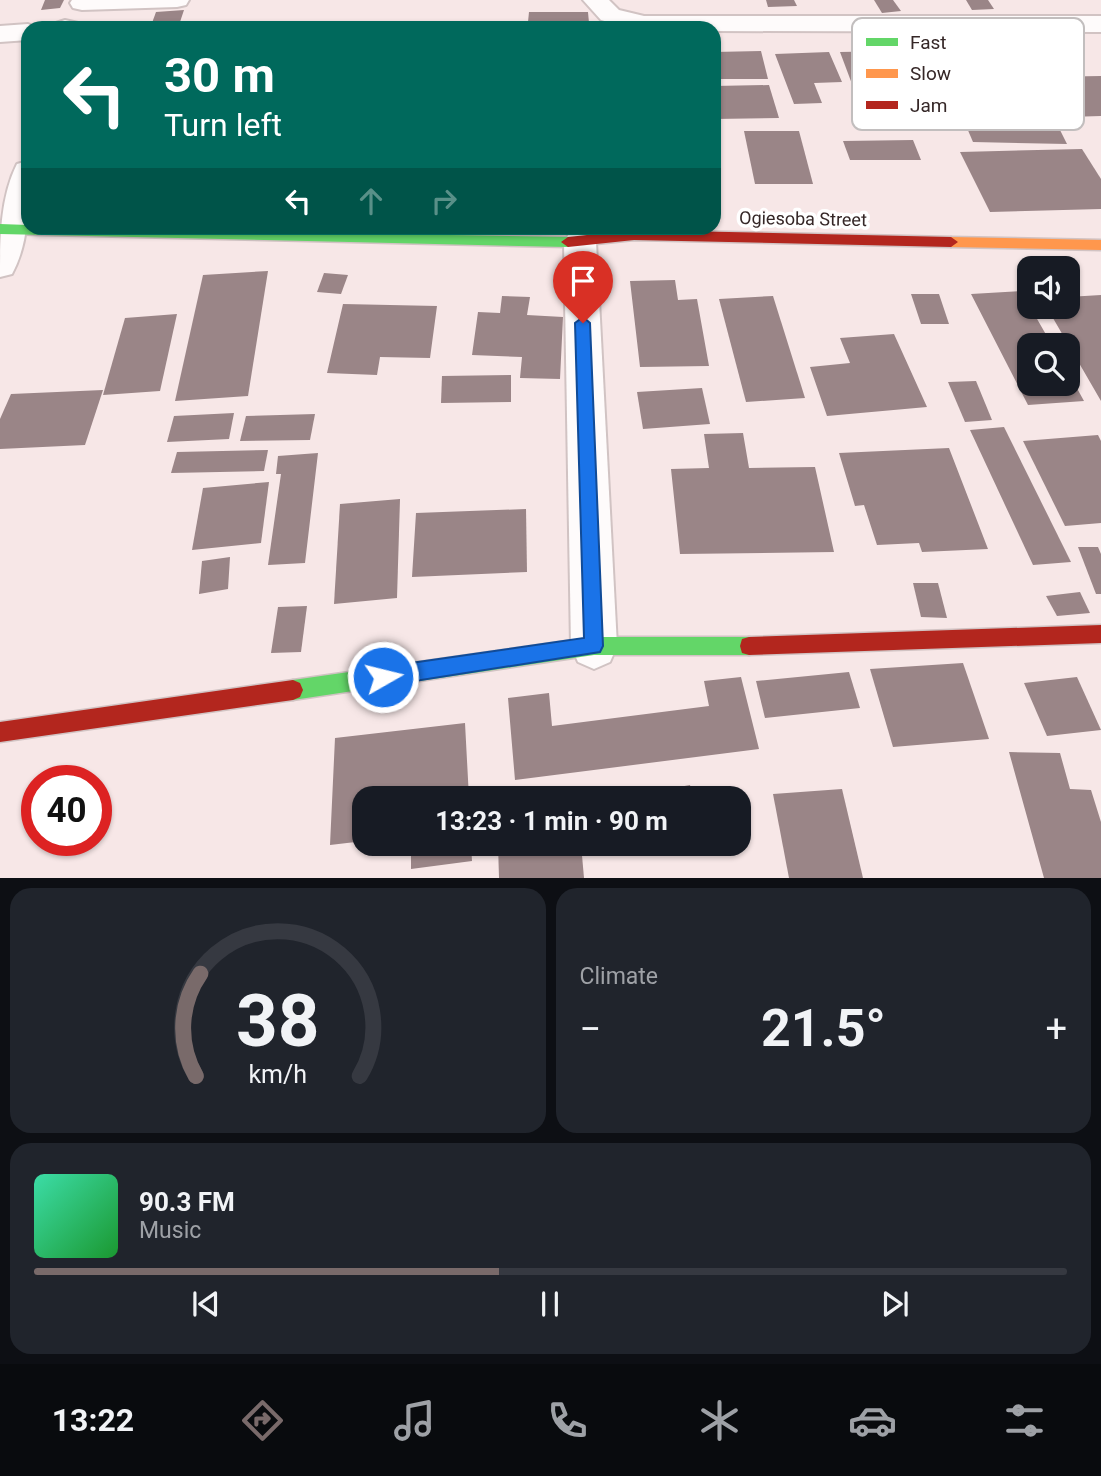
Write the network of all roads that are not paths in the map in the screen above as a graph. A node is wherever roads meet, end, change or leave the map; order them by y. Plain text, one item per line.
1 (177, 0) edge
2 (83, 1) edge
3 (606, 11) edge
4 (72, 21) edge
5 (634, 21) edge
6 (852, 23) edge
7 (721, 24) edge
8 (21, 32) edge
9 (0, 34) edge
10 (21, 189) edge
11 (6, 228) edge
12 (721, 234) edge
13 (293, 235) edge
14 (614, 235) edge
15 (580, 242) junction
16 (1101, 245) edge
17 (0, 265) edge
18 (1101, 634) edge
19 (594, 646) junction
20 (0, 732) edge

1 - 2 street
2 - 4 street
3 - 5 street
6 - 7 street
8 - 9 street
10 - 11 street
11 - 17 street
12 - 16 street, Ogiesoba Street
13 - 15 street, Ogiesoba Street
14 - 15 street, Ogiesoba Street
15 - 19 street
18 - 19 street
19 - 20 street

